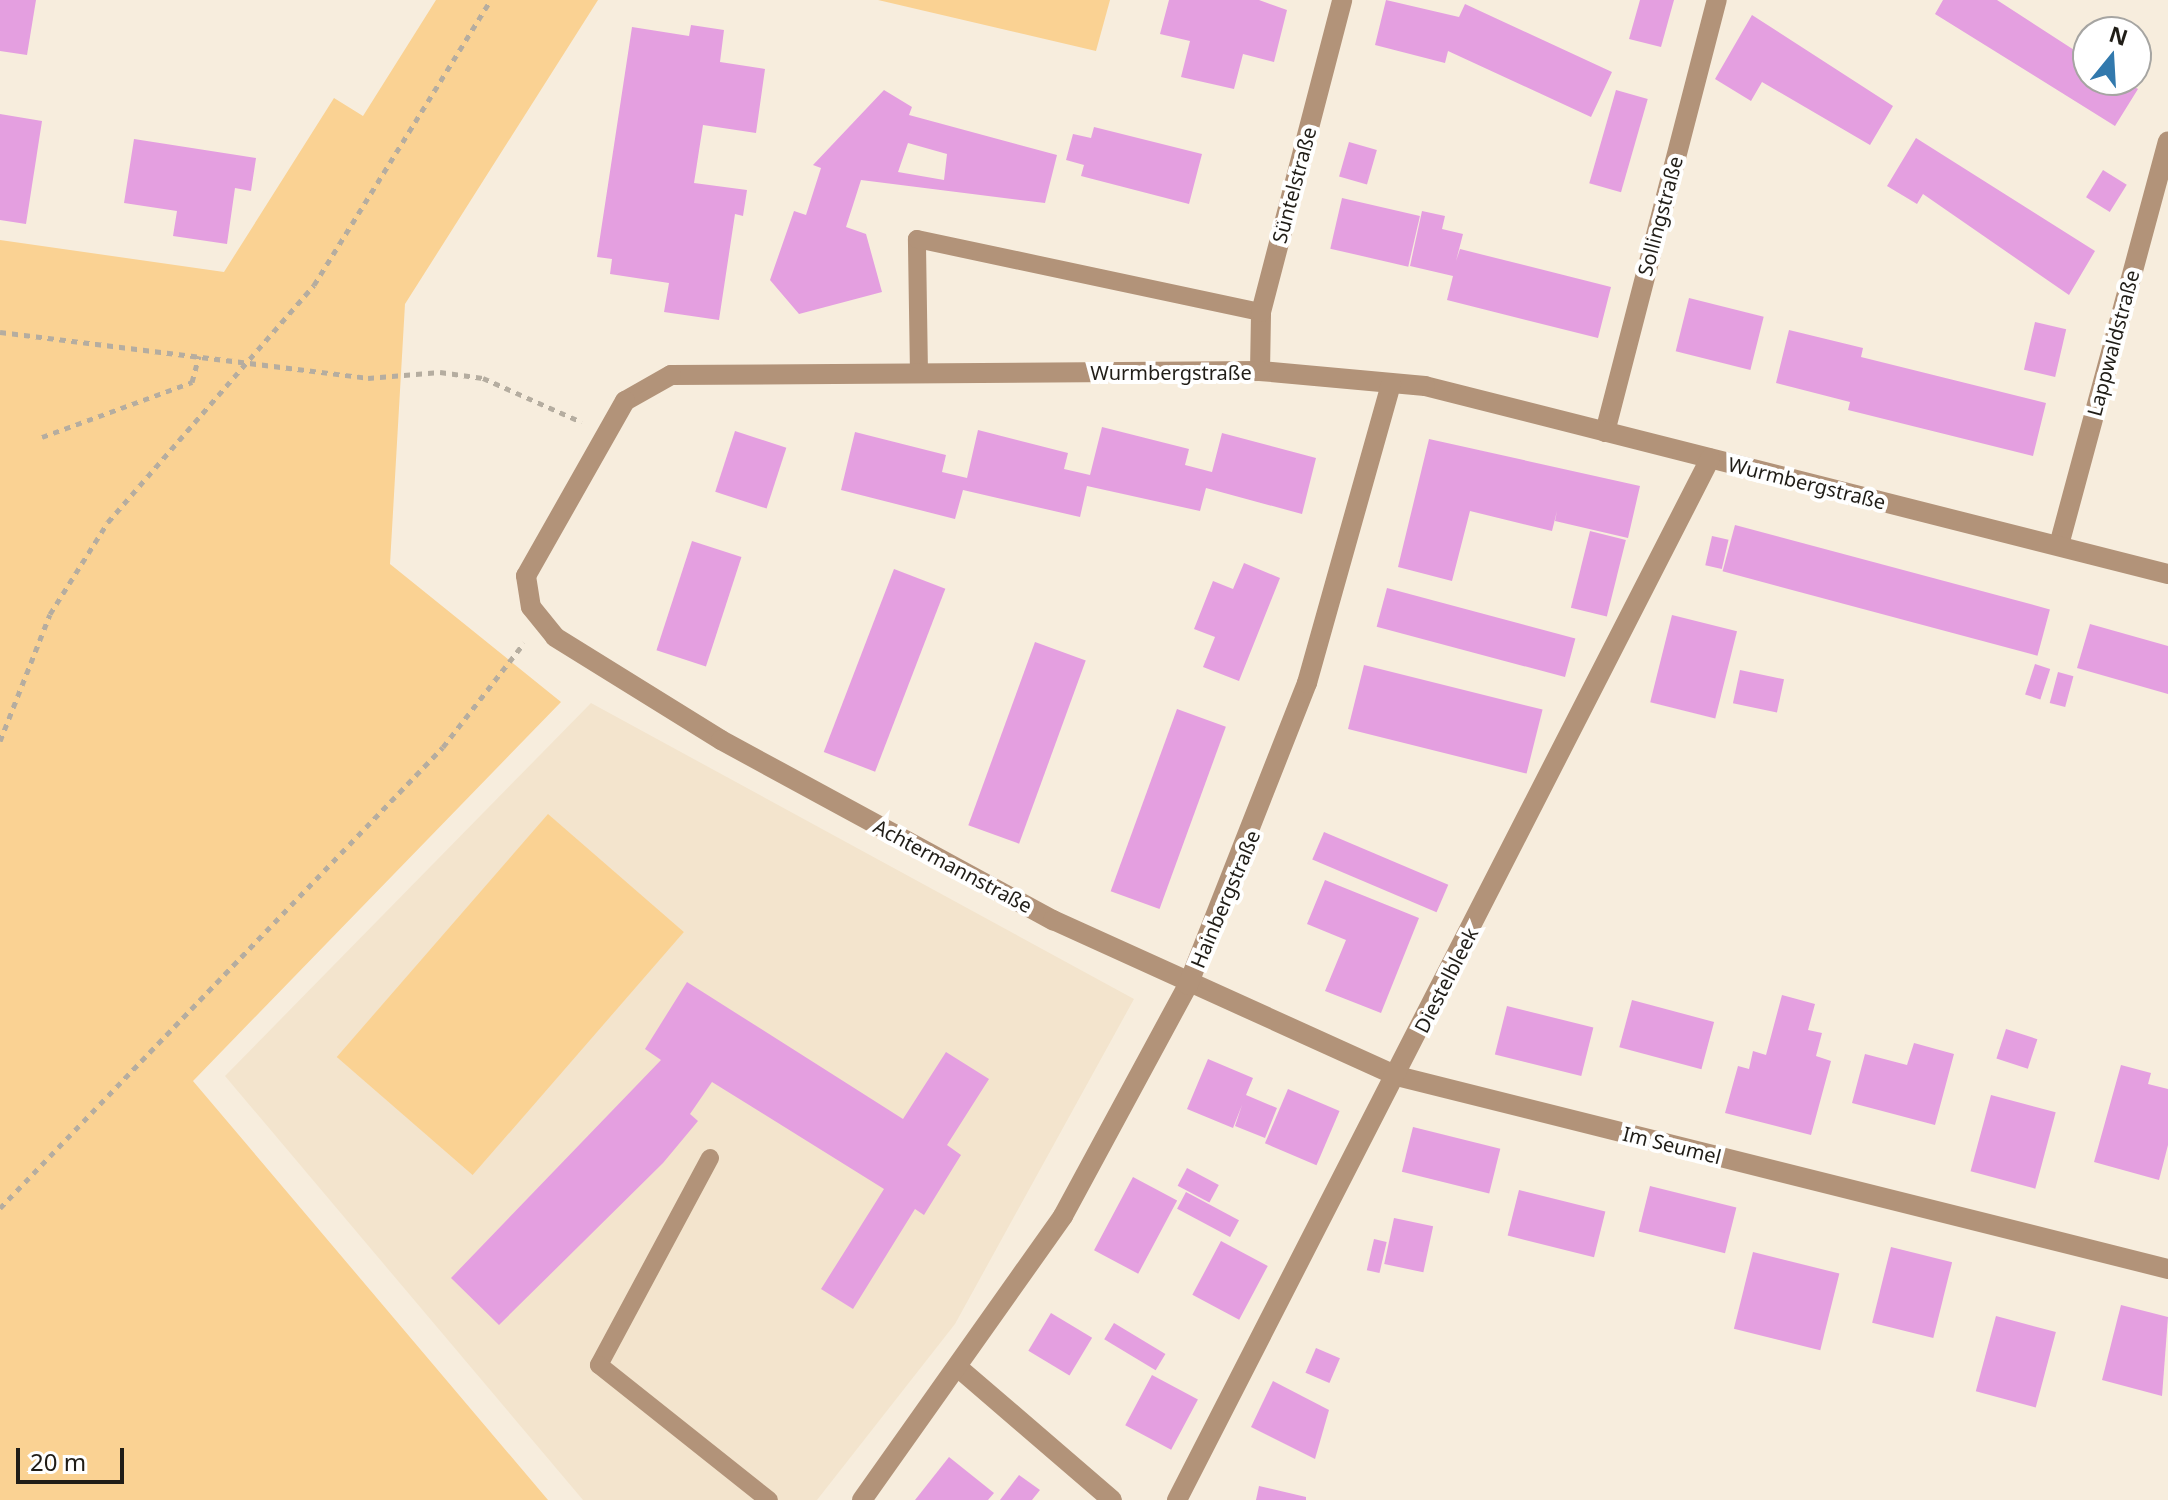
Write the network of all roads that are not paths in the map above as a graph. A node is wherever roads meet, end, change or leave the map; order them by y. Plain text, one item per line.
1 (1342, 0) edge
2 (1717, 0) edge
3 (2168, 141) edge
4 (1261, 312) junction
5 (1260, 371) junction
6 (919, 373) junction
7 (1391, 384) junction
8 (1605, 432) junction
9 (1710, 459) junction
10 (2059, 545) junction
11 (2168, 574) edge
12 (721, 740) joint
13 (1188, 985) junction
14 (1397, 1076) junction
15 (710, 1158) dead end
16 (2168, 1269) edge
17 (961, 1370) junction
18 (769, 1500) edge
19 (862, 1500) edge
20 (1112, 1500) edge
21 (1177, 1500) edge

1 - 4 street, Süntelstraße
2 - 8 street, Sollingstraße
3 - 10 street, Lappwaldstraße
4 - 5 street, Süntelstraße
4 - 6 lane
5 - 6 street, Wurmbergstraße
5 - 7 street, Wurmbergstraße
6 - 12 street, Wurmbergstraße
7 - 8 street, Wurmbergstraße
7 - 13 street, Hainbergstraße
8 - 9 street, Wurmbergstraße
9 - 10 street, Wurmbergstraße
9 - 14 street, Diestelbleek
10 - 11 street, Wurmbergstraße
12 - 13 street, Achtermannstraße
13 - 14 street, Im Seumel
13 - 17 street, Hainbergstraße
14 - 16 street, Im Seumel
14 - 21 street, Diestelbleek
15 - 18 lane
17 - 19 street, Hainbergstraße
17 - 20 street

